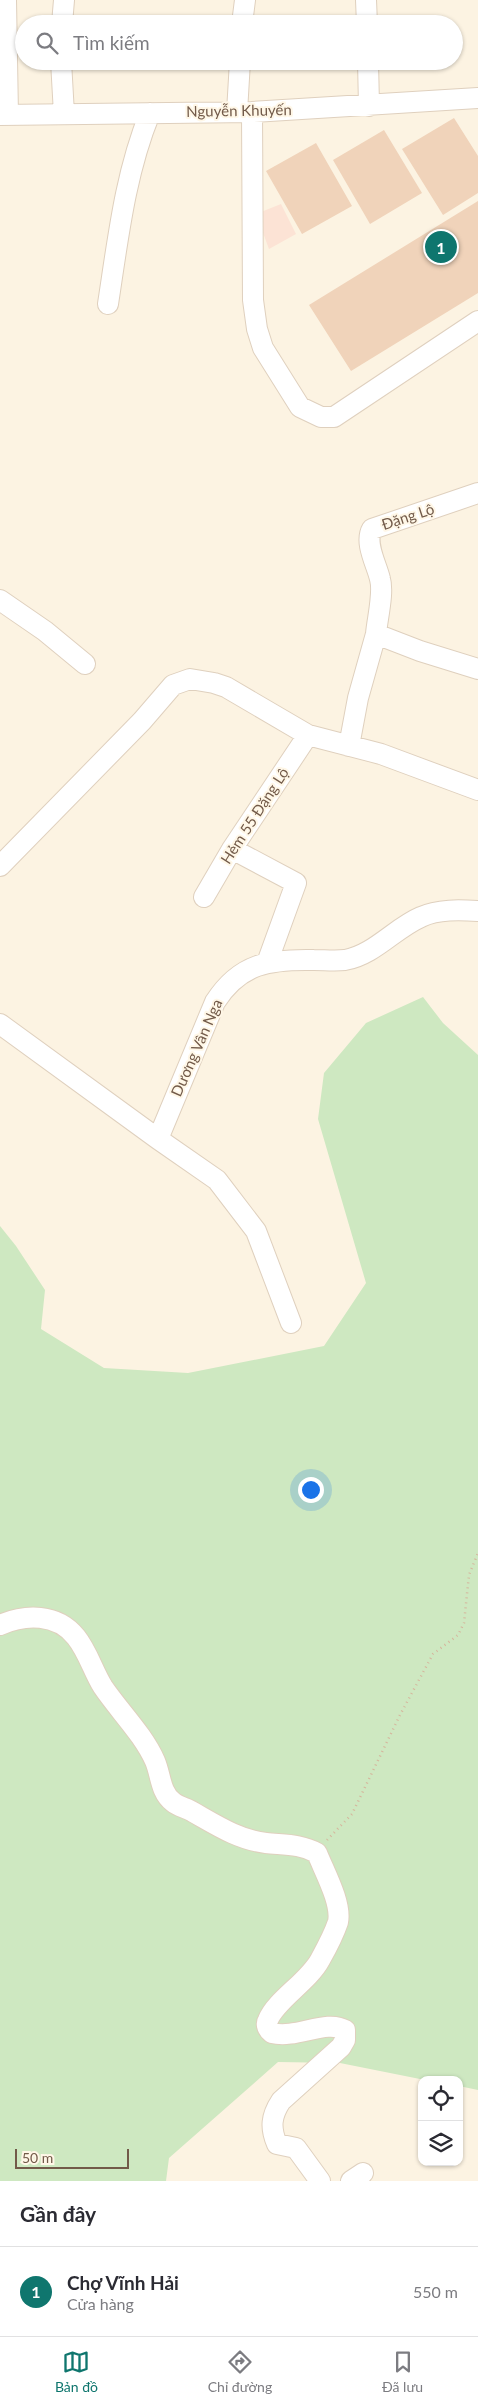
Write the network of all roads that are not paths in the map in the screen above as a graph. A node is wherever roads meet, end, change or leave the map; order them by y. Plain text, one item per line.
1 (6, 0) edge
2 (64, 0) edge
3 (245, 0) edge
4 (366, 0) edge
5 (63, 15) edge
6 (243, 15) edge
7 (367, 15) edge
8 (62, 70) edge
9 (241, 70) edge
10 (368, 70) edge
11 (478, 98) edge
12 (368, 106) junction
13 (244, 112) junction
14 (150, 113) junction
15 (64, 114) junction
16 (4, 115) edge
17 (108, 304) dead end
18 (478, 321) edge
19 (478, 493) edge
20 (0, 600) edge
21 (376, 634) junction
22 (85, 664) dead end
23 (478, 669) edge
24 (308, 735) junction
25 (349, 746) junction
26 (478, 790) edge
27 (232, 849) junction
28 (0, 866) edge
29 (204, 898) dead end
30 (478, 911) edge
31 (267, 963) junction
32 (0, 1024) edge
33 (158, 1140) junction
34 (291, 1323) dead end
35 (0, 1625) edge
36 (320, 2181) edge

1 - 16 street
2 - 5 street
3 - 6 street
4 - 7 street
8 - 15 street
9 - 13 street
10 - 12 street
11 - 12 street, Nguyễn Khuyến
12 - 13 street, Nguyễn Khuyến
13 - 14 street, Nguyễn Khuyến
13 - 18 street
14 - 15 street, Nguyễn Khuyến
14 - 17 street
15 - 16 street, Nguyễn Khuyến
19 - 21 street, Đặng Lộ
20 - 22 street
21 - 23 street
21 - 25 street
24 - 25 street
24 - 27 street, Hẻm 55 Đặng Lộ
24 - 28 street
25 - 26 street
27 - 29 street, Hẻm 55 Đặng Lộ
27 - 31 street
30 - 31 street, Dương Vân Nga
31 - 33 street, Dương Vân Nga
32 - 33 street
33 - 34 street
35 - 36 street

